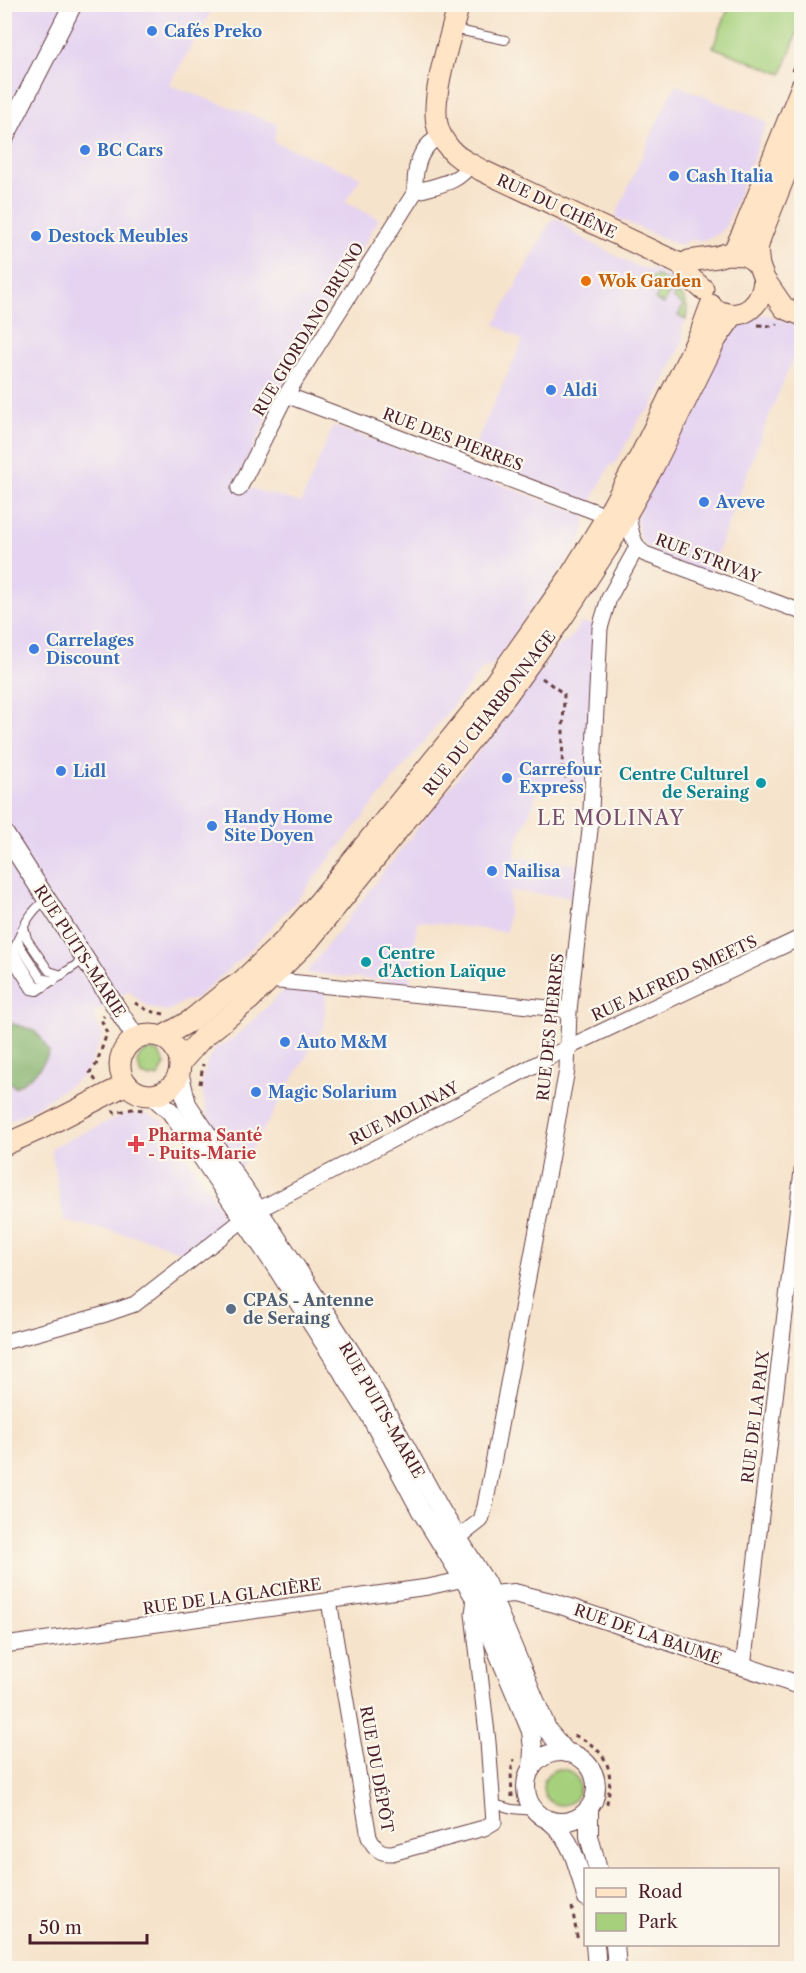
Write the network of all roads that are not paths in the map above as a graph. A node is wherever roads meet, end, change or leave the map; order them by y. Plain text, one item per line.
1 (73, 4) edge
2 (459, 4) edge
3 (453, 28) junction
4 (505, 40) dead end
5 (801, 86) edge
6 (801, 132) edge
7 (441, 136) junction
8 (4, 139) edge
9 (470, 164) junction
10 (415, 192) junction
11 (725, 255) junction
12 (682, 265) junction
13 (761, 273) junction
14 (707, 297) junction
15 (742, 311) junction
16 (793, 311) edge
17 (286, 395) junction
18 (239, 489) dead end
19 (628, 513) junction
20 (606, 518) junction
21 (638, 547) junction
22 (801, 612) edge
23 (4, 833) edge
24 (47, 899) junction
25 (24, 926) junction
26 (18, 939) junction
27 (800, 943) edge
28 (4, 946) edge
29 (12, 954) junction
30 (85, 960) junction
31 (62, 975) junction
32 (270, 980) junction
33 (54, 981) junction
34 (568, 1010) junction
35 (162, 1037) junction
36 (136, 1038) junction
37 (567, 1048) junction
38 (180, 1068) junction
39 (127, 1084) junction
40 (150, 1103) junction
41 (4, 1144) edge
42 (801, 1171) edge
43 (251, 1215) junction
44 (4, 1342) edge
45 (458, 1538) junction
46 (464, 1580) junction
47 (484, 1596) junction
48 (329, 1601) junction
49 (4, 1645) edge
50 (743, 1666) junction
51 (801, 1686) edge
52 (567, 1753) junction
53 (532, 1768) junction
54 (589, 1809) junction
55 (494, 1810) junction
56 (526, 1810) junction
57 (550, 1821) junction
58 (598, 1868) edge
59 (578, 1900) edge
60 (587, 1946) edge
61 (615, 1946) edge
62 (597, 1968) edge
63 (617, 1968) edge

1 - 8 street
2 - 3 main road
3 - 4 lane
3 - 7 main road
5 - 11 main road
6 - 13 main road
7 - 9 main road, RUE DU CHÊNE
7 - 10 street, RUE GIORDANO BRUNO
9 - 10 street
9 - 12 main road, RUE DU CHÊNE
10 - 17 street, RUE GIORDANO BRUNO
11 - 12 main road
11 - 13 main road, RUE DU CHÊNE
11 - 14 main road
12 - 14 main road, RUE DU CHÊNE
13 - 15 main road
13 - 16 main road, RUE DU CHÊNE
14 - 15 main road, RUE DU CHÊNE
14 - 20 main road, RUE DU CHARBONNAGE
15 - 16 main road, RUE DU CHÊNE
15 - 19 main road, RUE DU CHARBONNAGE
17 - 18 street, RUE GIORDANO BRUNO
17 - 20 street, RUE DES PIERRES
19 - 21 street, RUE STRIVAY
19 - 32 main road, RUE DU CHARBONNAGE
20 - 35 main road, RUE DU CHARBONNAGE
21 - 22 street, RUE STRIVAY
21 - 34 street, RUE DES PIERRES
23 - 24 street, RUE PUITS-MARIE
24 - 25 lane
24 - 30 street, RUE PUITS-MARIE
25 - 26 lane
25 - 31 lane
26 - 29 lane
26 - 33 lane
27 - 37 street, RUE ALFRED SMEETS
28 - 29 lane
29 - 33 lane
30 - 31 lane
30 - 36 street, RUE PUITS-MARIE
31 - 33 lane
32 - 34 street
32 - 38 main road, RUE DU CHARBONNAGE
34 - 37 street, RUE DES PIERRES
35 - 36 main road, RUE DU CHARBONNAGE
35 - 38 main road
36 - 39 main road
37 - 43 street, RUE MOLINAY
37 - 45 street, RUE DES PIERRES
38 - 40 main road, RUE DU CHARBONNAGE
38 - 43 street, RUE PUITS-MARIE
39 - 40 main road
39 - 41 main road
40 - 43 street, RUE PUITS-MARIE
42 - 50 street, RUE DE LA PAIX
43 - 44 street, RUE MOLINAY
43 - 45 street, RUE PUITS-MARIE
43 - 46 street, RUE PUITS-MARIE
45 - 47 street, RUE PUITS-MARIE
46 - 47 street, RUE PUITS-MARIE
46 - 48 street, RUE DE LA GLACIÈRE
47 - 50 street, RUE DE LA BAUME
47 - 52 street
47 - 53 street
47 - 55 street
48 - 49 street, RUE DE LA GLACIÈRE
48 - 55 street, RUE DU DÉPÔT
50 - 51 street, RUE DE LA BAUME
52 - 53 street
52 - 54 street
53 - 56 street
54 - 57 street
54 - 58 street
55 - 56 lane
56 - 57 street
57 - 59 street
60 - 62 street
61 - 63 street

